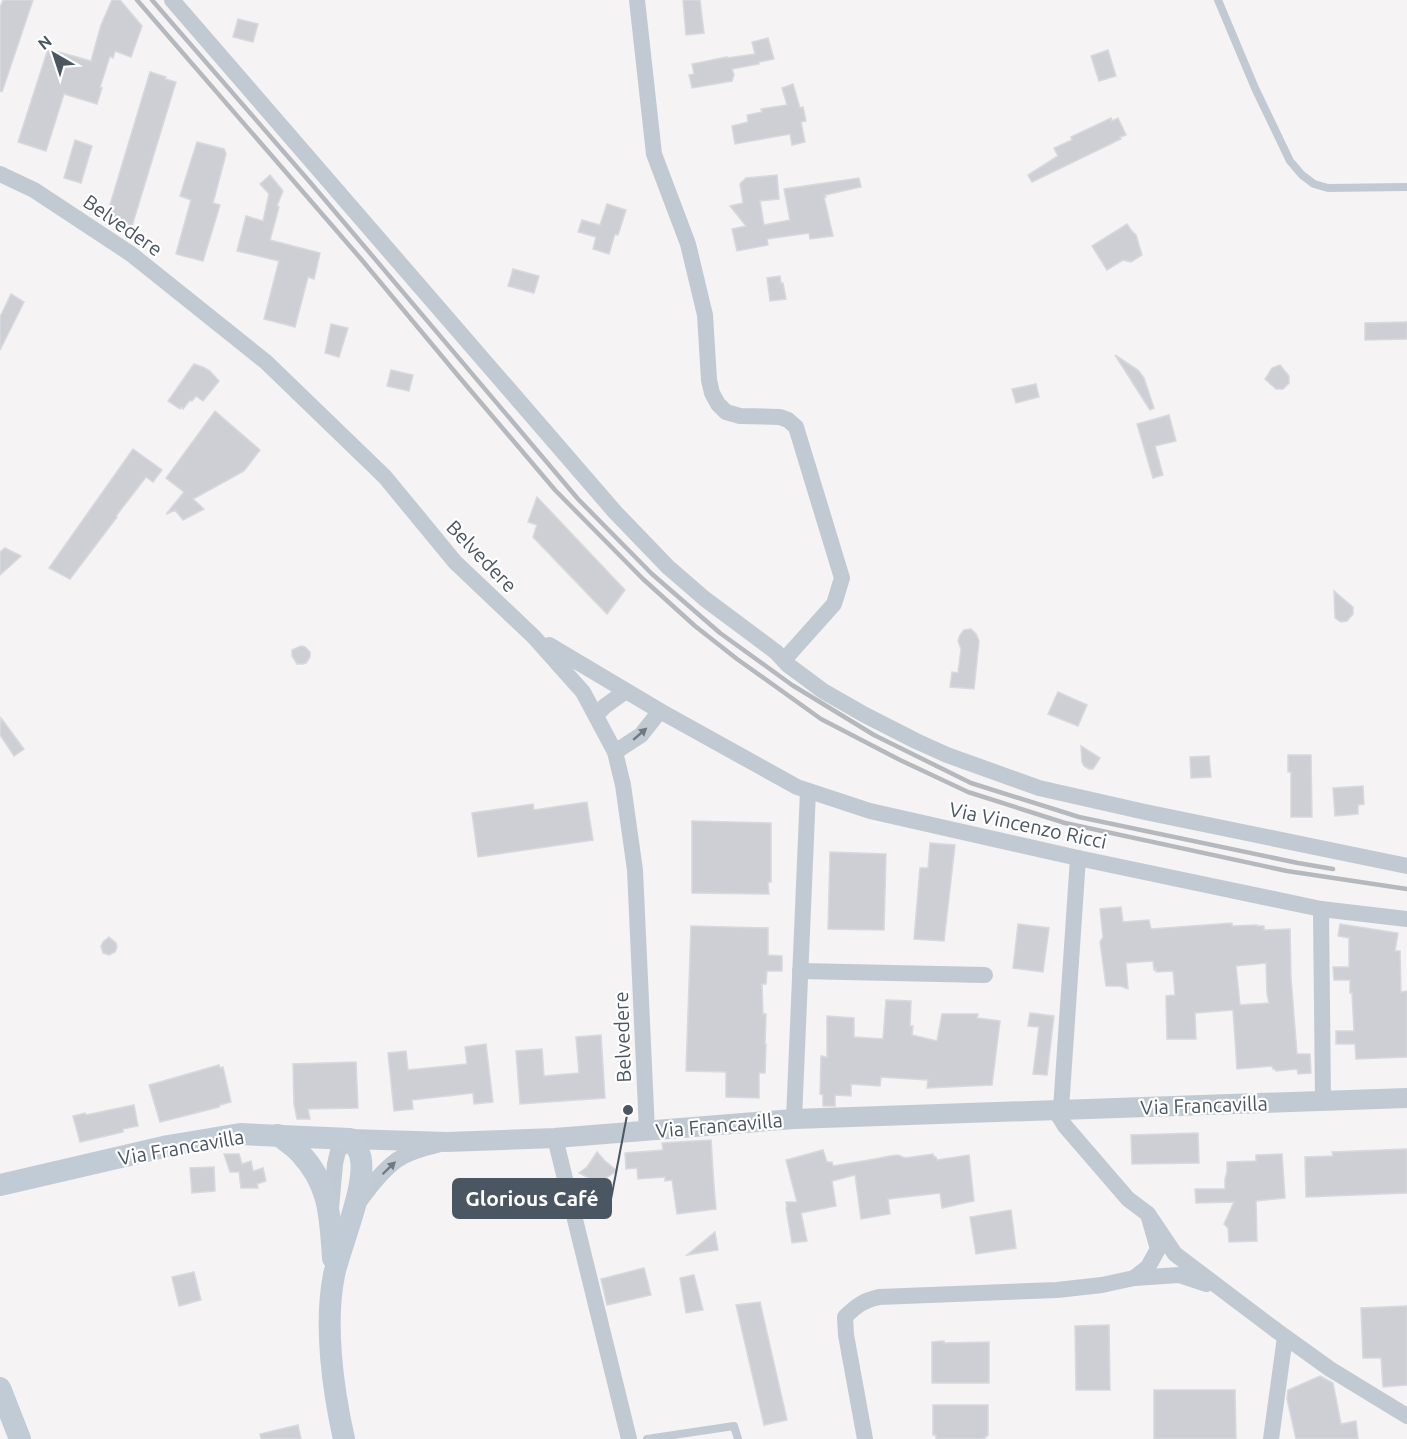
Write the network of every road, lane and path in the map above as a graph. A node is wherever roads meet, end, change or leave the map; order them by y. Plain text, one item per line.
1 (172, 0) edge
2 (637, 0) edge
3 (1218, 0) edge
4 (0, 174) edge
5 (1407, 187) edge
6 (534, 637) junction
7 (784, 660) junction
8 (626, 691) junction
9 (660, 711) junction
10 (596, 715) junction
11 (615, 752) junction
12 (808, 791) junction
13 (1078, 858) junction
14 (1407, 866) edge
15 (1321, 909) junction
16 (1407, 919) edge
17 (800, 971) junction
18 (985, 975) dead end
19 (1407, 1098) edge
20 (1323, 1101) junction
21 (1058, 1109) junction
22 (794, 1119) junction
23 (647, 1131) junction
24 (278, 1135) junction
25 (555, 1138) junction
26 (350, 1139) junction
27 (447, 1142) junction
28 (0, 1185) edge
29 (341, 1214) junction
30 (1148, 1214) junction
31 (1134, 1278) junction
32 (1220, 1288) junction
33 (1285, 1337) junction
34 (0, 1388) edge
35 (1407, 1416) edge
36 (20, 1439) edge
37 (344, 1439) edge
38 (629, 1439) edge
39 (646, 1439) edge
40 (738, 1439) edge
41 (865, 1439) edge
42 (1271, 1439) edge

1 - 7 street
2 - 7 street
3 - 5 lane
4 - 6 street, Belvedere
6 - 8 street, Via Vincenzo Ricci
6 - 10 street, Belvedere
7 - 14 street
8 - 9 street, Via Vincenzo Ricci
8 - 10 street
11 -> 9 street
9 - 12 street, Via Vincenzo Ricci
10 - 11 street, Belvedere
11 - 23 street, Belvedere
12 - 13 street, Via Vincenzo Ricci
12 - 17 street
13 - 15 street, Via Vincenzo Ricci
13 - 21 street
15 - 16 street, Via Vincenzo Ricci
15 - 20 street
17 - 18 street
17 - 22 street
19 - 20 street, Via Francavilla
20 - 21 street, Via Francavilla
21 - 22 street, Via Francavilla
21 - 30 street
22 - 23 street, Via Francavilla
23 - 25 street, Via Francavilla
24 - 26 main road, Via Francavilla
24 - 28 main road, Via Francavilla
24 - 29 main road
25 - 27 street, Via Francavilla
25 - 38 street
26 - 27 street, Via Francavilla
26 - 29 main road
29 -> 27 street
29 - 37 main road
30 - 31 street
30 - 32 street
31 - 32 street
31 - 41 street
32 - 33 street
33 - 35 street
33 - 42 street
34 - 36 main road
39 - 40 lane

